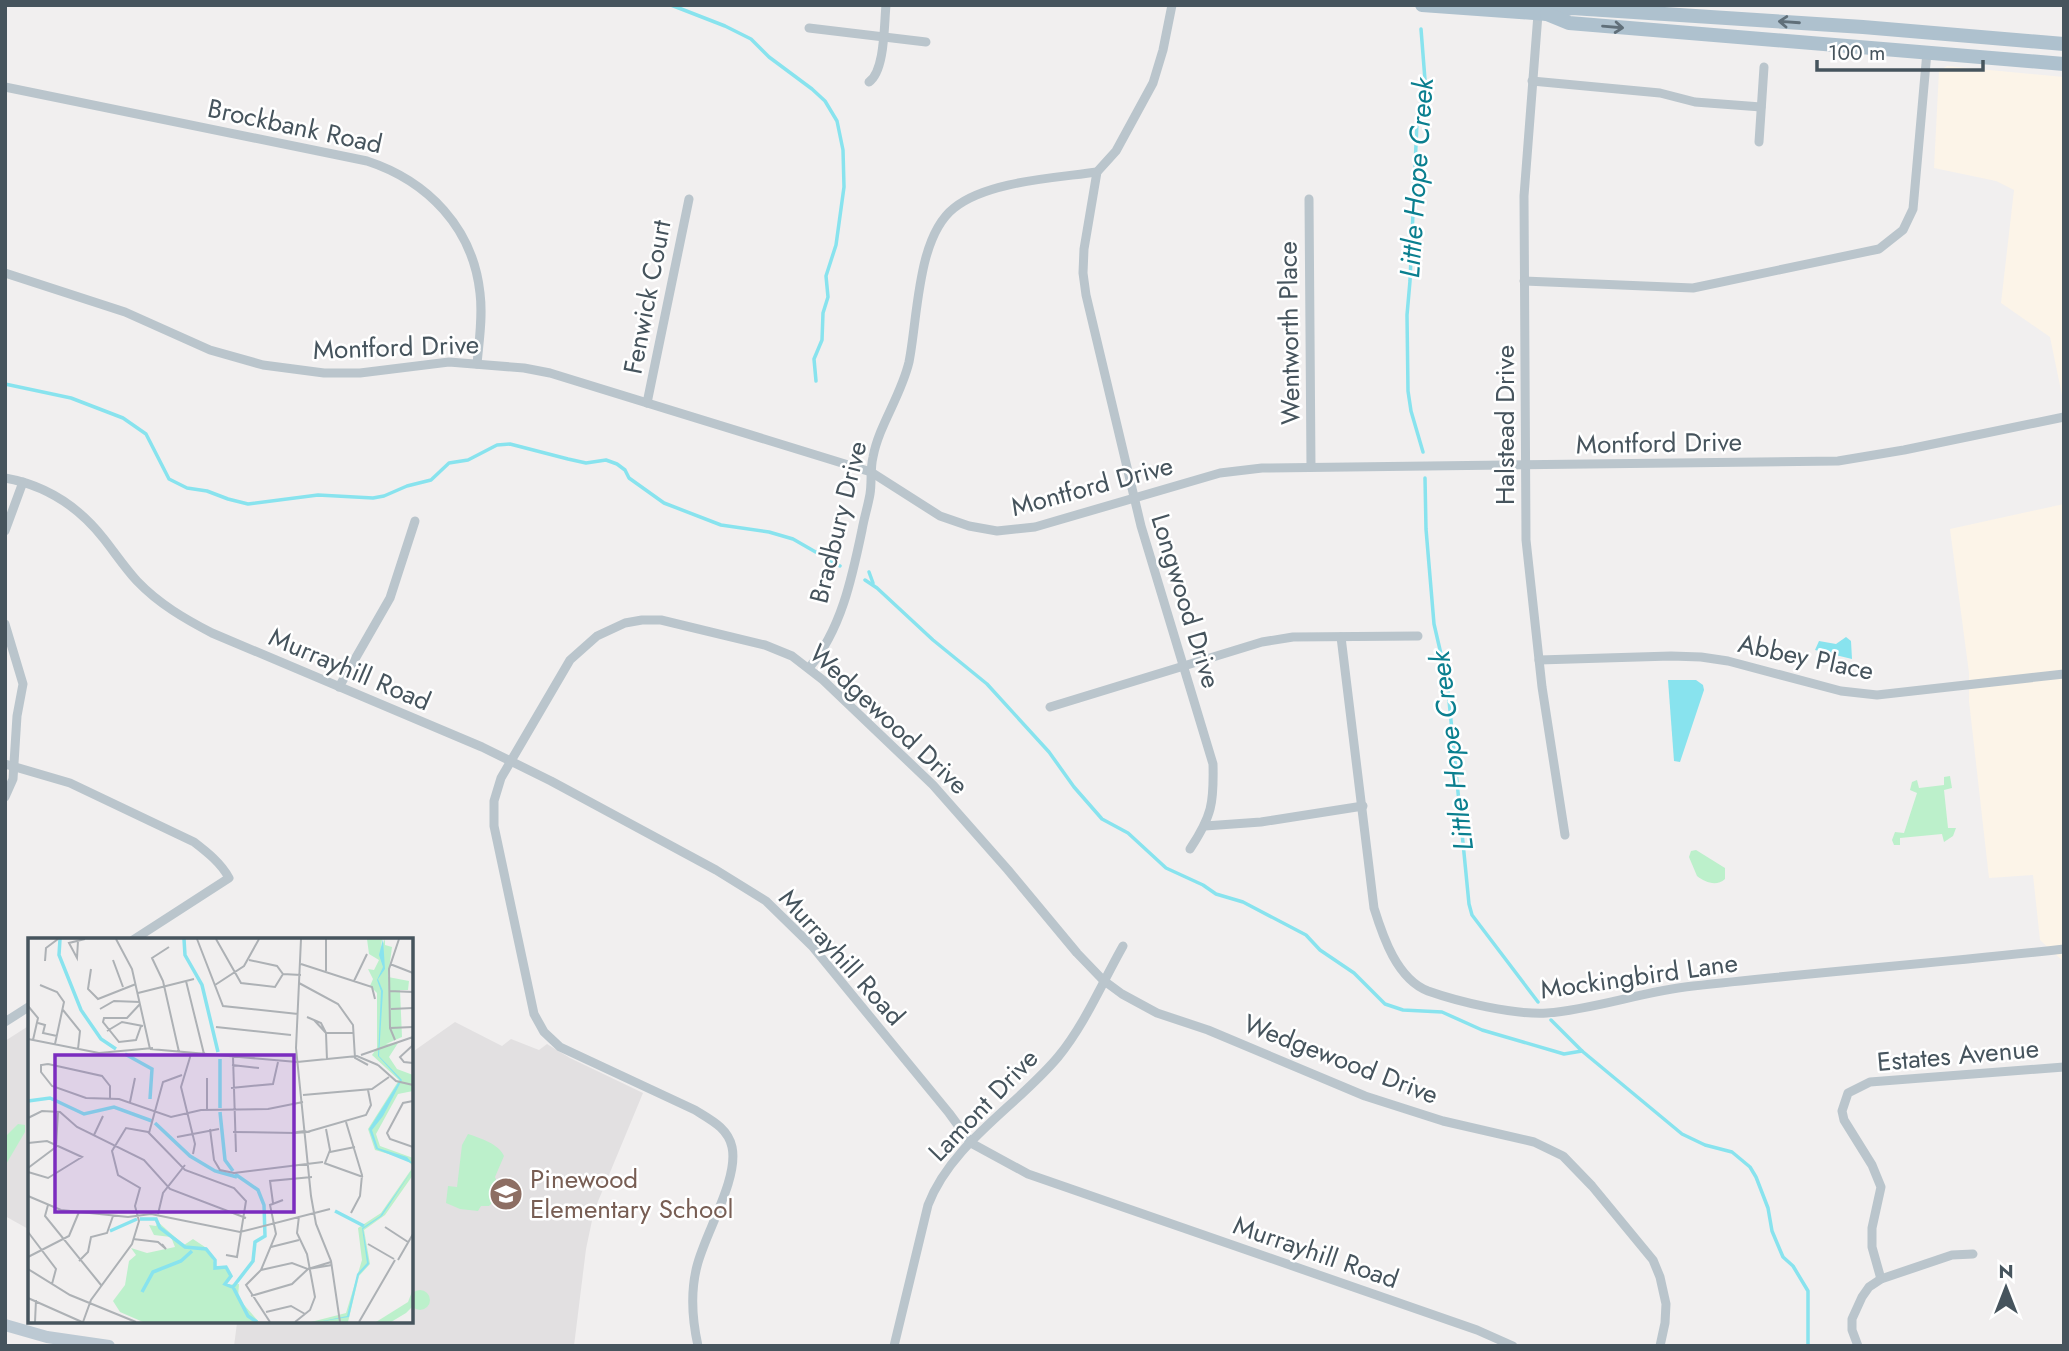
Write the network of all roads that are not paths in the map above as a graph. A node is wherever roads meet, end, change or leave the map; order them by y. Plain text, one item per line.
1 (886, 5) edge
2 (1172, 5) edge
3 (1422, 5) edge
4 (1542, 14) junction
5 (809, 28) dead end
6 (883, 37) junction
7 (926, 42) dead end
8 (2064, 44) edge
9 (1927, 52) junction
10 (2064, 65) edge
11 (1764, 67) dead end
12 (1532, 81) junction
13 (869, 82) dead end
14 (5, 88) edge
15 (1761, 107) junction
16 (1759, 142) dead end
17 (1097, 172) junction
18 (688, 199) dead end
19 (1309, 199) dead end
20 (5, 273) edge
21 (1524, 281) junction
22 (477, 364) junction
23 (647, 403) junction
24 (2064, 417) edge
25 (1526, 466) junction
26 (1311, 467) junction
27 (871, 472) junction
28 (5, 478) edge
29 (23, 482) junction
30 (1133, 498) junction
31 (415, 520) dead end
32 (5, 531) edge
33 (5, 624) edge
34 (1418, 636) dead end
35 (1341, 637) junction
36 (1539, 660) junction
37 (1184, 666) junction
38 (809, 668) junction
39 (2064, 674) edge
40 (339, 687) junction
41 (1050, 707) dead end
42 (510, 761) junction
43 (10, 765) edge
44 (5, 797) edge
45 (1363, 806) junction
46 (1205, 826) junction
47 (1565, 835) dead end
48 (1190, 849) dead end
49 (136, 938) edge
50 (1123, 946) dead end
51 (2064, 949) edge
52 (1103, 980) junction
53 (28, 1007) edge
54 (5, 1022) edge
55 (2064, 1067) edge
56 (971, 1143) junction
57 (1973, 1254) dead end
58 (1881, 1279) junction
59 (5, 1325) edge
60 (109, 1346) edge
61 (698, 1346) edge
62 (894, 1346) edge
63 (1513, 1346) edge
64 (1660, 1346) edge
65 (1858, 1346) edge

1 - 6 street
2 - 17 street, Longwood Drive
3 - 4 main road
8 -> 4 main road
4 -> 9 main road
4 - 12 street, Halstead Drive
5 - 6 street
6 - 7 street
6 - 13 street
9 - 10 main road
9 - 21 street
11 - 15 street
12 - 15 street
12 - 21 street, Halstead Drive
14 - 22 street, Brockbank Road
15 - 16 street
17 - 27 street, Bradbury Drive
17 - 30 street, Longwood Drive
18 - 23 street, Fenwick Court
19 - 26 street, Wentworth Place
20 - 22 street, Montford Drive
21 - 25 street, Halstead Drive
22 - 23 street, Montford Drive
23 - 27 street, Montford Drive
24 - 25 street, Montford Drive
25 - 26 street, Montford Drive
25 - 36 street, Halstead Drive
26 - 30 street, Montford Drive
27 - 30 street, Montford Drive
27 - 38 street, Bradbury Drive
28 - 29 street, Murrayhill Road
29 - 32 street
29 - 40 street, Murrayhill Road
30 - 37 street, Longwood Drive
31 - 40 street
33 - 43 street
34 - 35 street
35 - 37 street
35 - 45 street, Mockingbird Lane
36 - 39 street, Abbey Place
36 - 47 street, Halstead Drive
37 - 41 street
37 - 46 street, Longwood Drive
38 - 42 street, Wedgewood Drive
38 - 52 street, Wedgewood Drive
40 - 42 street, Murrayhill Road
42 - 56 street, Murrayhill Road
42 - 61 street, Wedgewood Drive
43 - 44 street
43 - 49 street
45 - 46 street
45 - 51 street, Mockingbird Lane
46 - 48 street, Longwood Drive
50 - 52 street, Lamont Drive
52 - 56 street, Lamont Drive
52 - 64 street, Wedgewood Drive
53 - 54 street
55 - 58 street, Estates Avenue
56 - 62 street, Lamont Drive
56 - 63 street, Murrayhill Road
57 - 58 street
58 - 65 street
59 - 60 street

